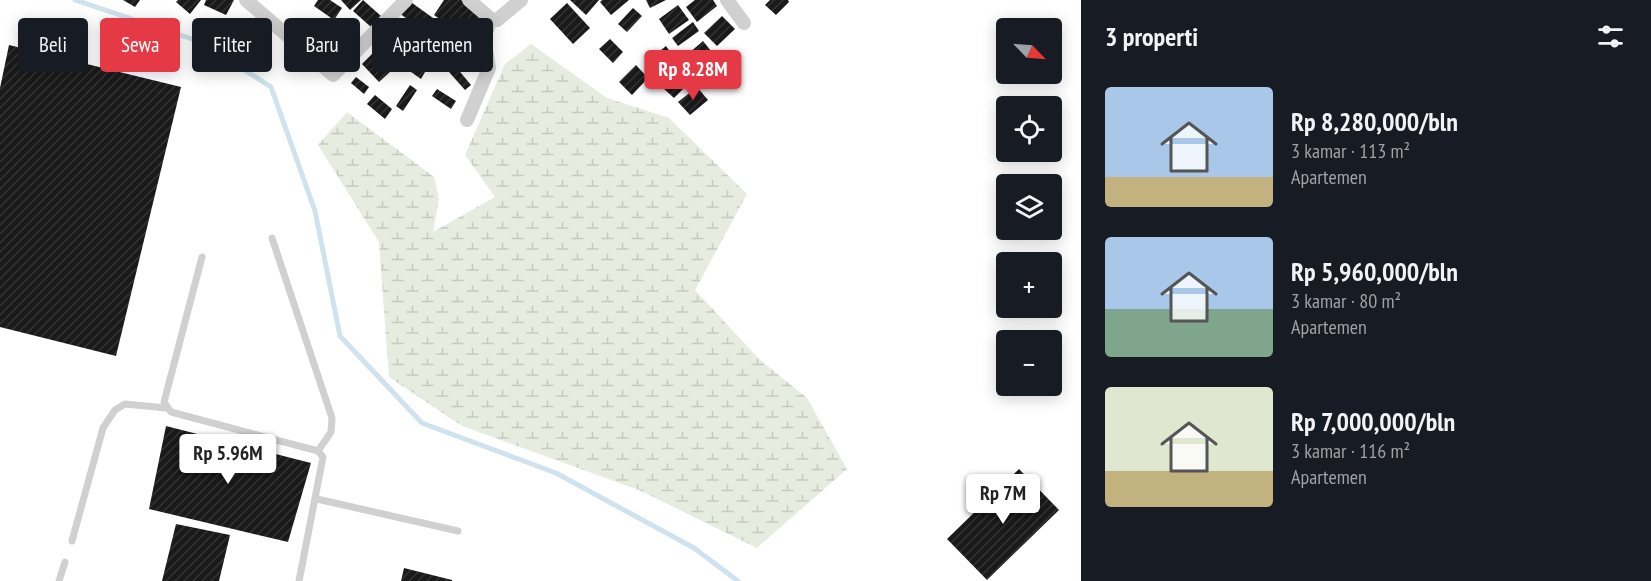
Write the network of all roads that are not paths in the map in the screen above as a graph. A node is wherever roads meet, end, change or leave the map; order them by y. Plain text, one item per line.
1 (246, 0) edge
2 (406, 0) edge
3 (469, 0) edge
4 (521, 0) edge
5 (727, 0) edge
6 (496, 19) junction
7 (744, 23) dead end
8 (467, 120) dead end
9 (272, 238) dead end
10 (202, 257) dead end
11 (166, 408) junction
12 (318, 452) junction
13 (317, 499) junction
14 (458, 531) dead end
15 (72, 542) dead end
16 (65, 562) dead end
17 (59, 581) edge
18 (298, 581) edge

1 - 2 street
3 - 6 street
4 - 6 street
5 - 7 street
6 - 8 street
9 - 12 lane
10 - 11 lane
11 - 12 lane
11 - 15 lane
12 - 13 lane
13 - 14 lane
13 - 18 lane
16 - 17 lane

